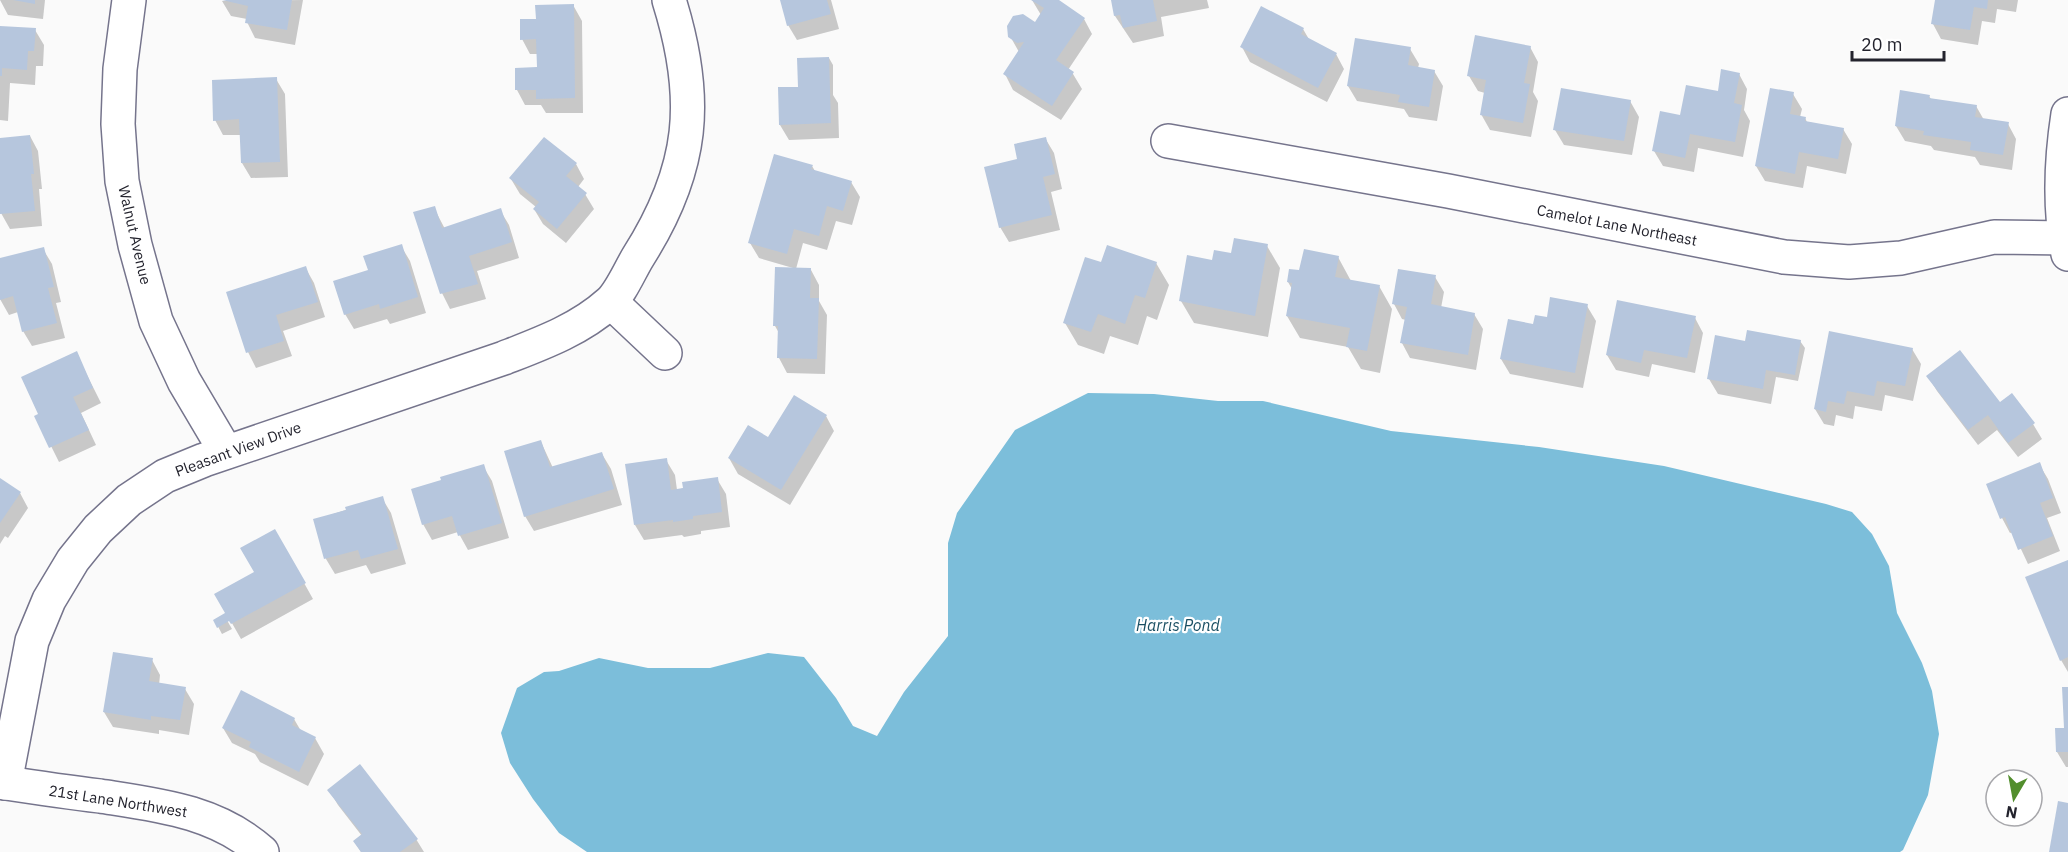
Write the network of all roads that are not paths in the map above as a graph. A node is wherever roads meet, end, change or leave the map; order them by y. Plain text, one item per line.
1 (129, 0) edge
2 (669, 0) edge
3 (2068, 114) edge
4 (1168, 141) dead end
5 (2067, 243) edge
6 (611, 302) junction
7 (665, 353) dead end
8 (226, 452) junction
9 (2, 782) edge
10 (262, 852) edge

1 - 8 street, Walnut Avenue
2 - 6 street, Pleasant View Drive
3 - 5 street
4 - 5 street, Camelot Lane Northeast
6 - 7 street
6 - 8 street, Pleasant View Drive
8 - 9 street, Pleasant View Drive
9 - 10 street, 21st Lane Northwest

